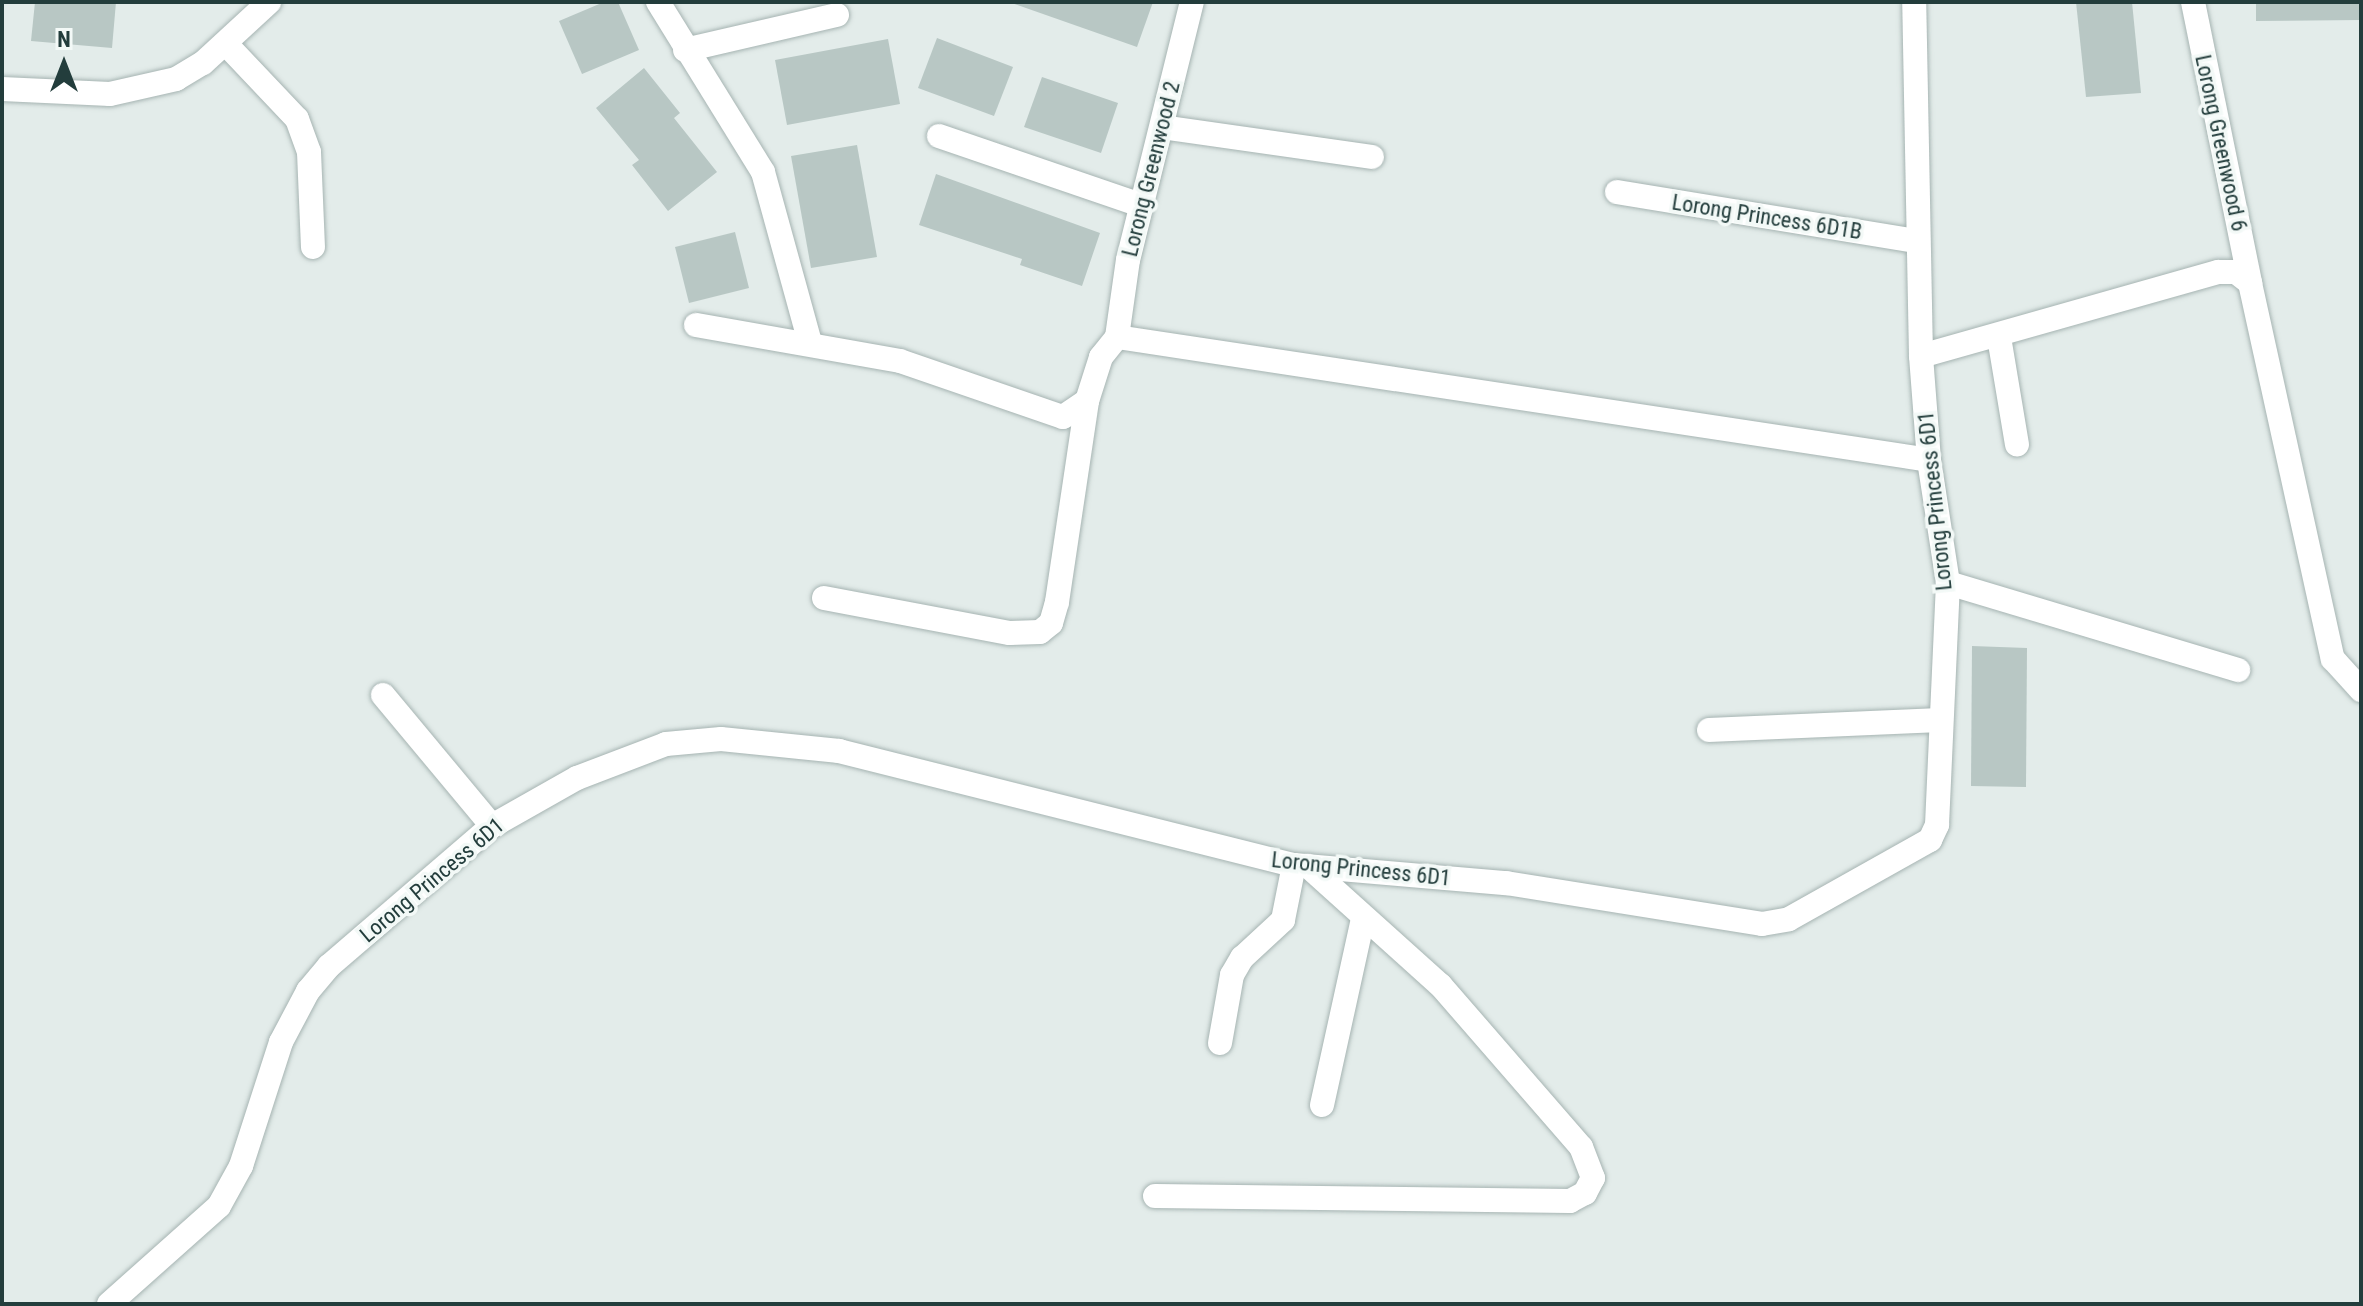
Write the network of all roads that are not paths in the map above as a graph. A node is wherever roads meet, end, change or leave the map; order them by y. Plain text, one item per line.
1 (269, 2) edge
2 (658, 2) edge
3 (1192, 2) edge
4 (2193, 2) edge
5 (1906, 3) edge
6 (837, 15) dead end
7 (226, 44) junction
8 (685, 50) junction
9 (2, 89) edge
10 (1162, 127) junction
11 (939, 136) dead end
12 (1372, 157) dead end
13 (1617, 192) dead end
14 (1141, 205) junction
15 (1917, 241) junction
16 (313, 247) dead end
17 (2250, 283) junction
18 (696, 325) dead end
19 (1117, 337) junction
20 (1999, 337) junction
21 (810, 343) junction
22 (1921, 356) junction
23 (1087, 401) junction
24 (2017, 445) dead end
25 (1929, 460) junction
26 (1948, 583) junction
27 (824, 598) dead end
28 (2238, 670) dead end
29 (2361, 690) edge
30 (383, 695) dead end
31 (1940, 720) junction
32 (1709, 730) dead end
33 (492, 826) junction
34 (1301, 866) junction
35 (1363, 918) junction
36 (1220, 1043) dead end
37 (1322, 1105) dead end
38 (1155, 1196) dead end
39 (109, 1304) edge

1 - 7 street
2 - 8 street
3 - 10 street, Lorong Greenwood 2
4 - 17 street, Lorong Greenwood 6
5 - 15 street, Lorong Princess 6D1
6 - 8 street
7 - 9 street
7 - 16 street
8 - 21 street
10 - 12 street
10 - 14 street, Lorong Greenwood 2
11 - 14 street
13 - 15 street, Lorong Princess 6D1B
14 - 19 street, Lorong Greenwood 2
15 - 22 street, Lorong Princess 6D1
17 - 20 street
17 - 29 street, Lorong Greenwood 6
18 - 21 street
19 - 23 street
19 - 25 street
20 - 22 street
20 - 24 street
21 - 23 street
22 - 25 street, Lorong Princess 6D1
23 - 27 street
25 - 26 street, Lorong Princess 6D1
26 - 28 street
26 - 31 street, Lorong Princess 6D1
30 - 33 street
31 - 32 street
31 - 34 street, Lorong Princess 6D1
33 - 34 street, Lorong Princess 6D1
33 - 39 street, Lorong Princess 6D1
34 - 35 street
34 - 36 street
35 - 37 street
35 - 38 street

